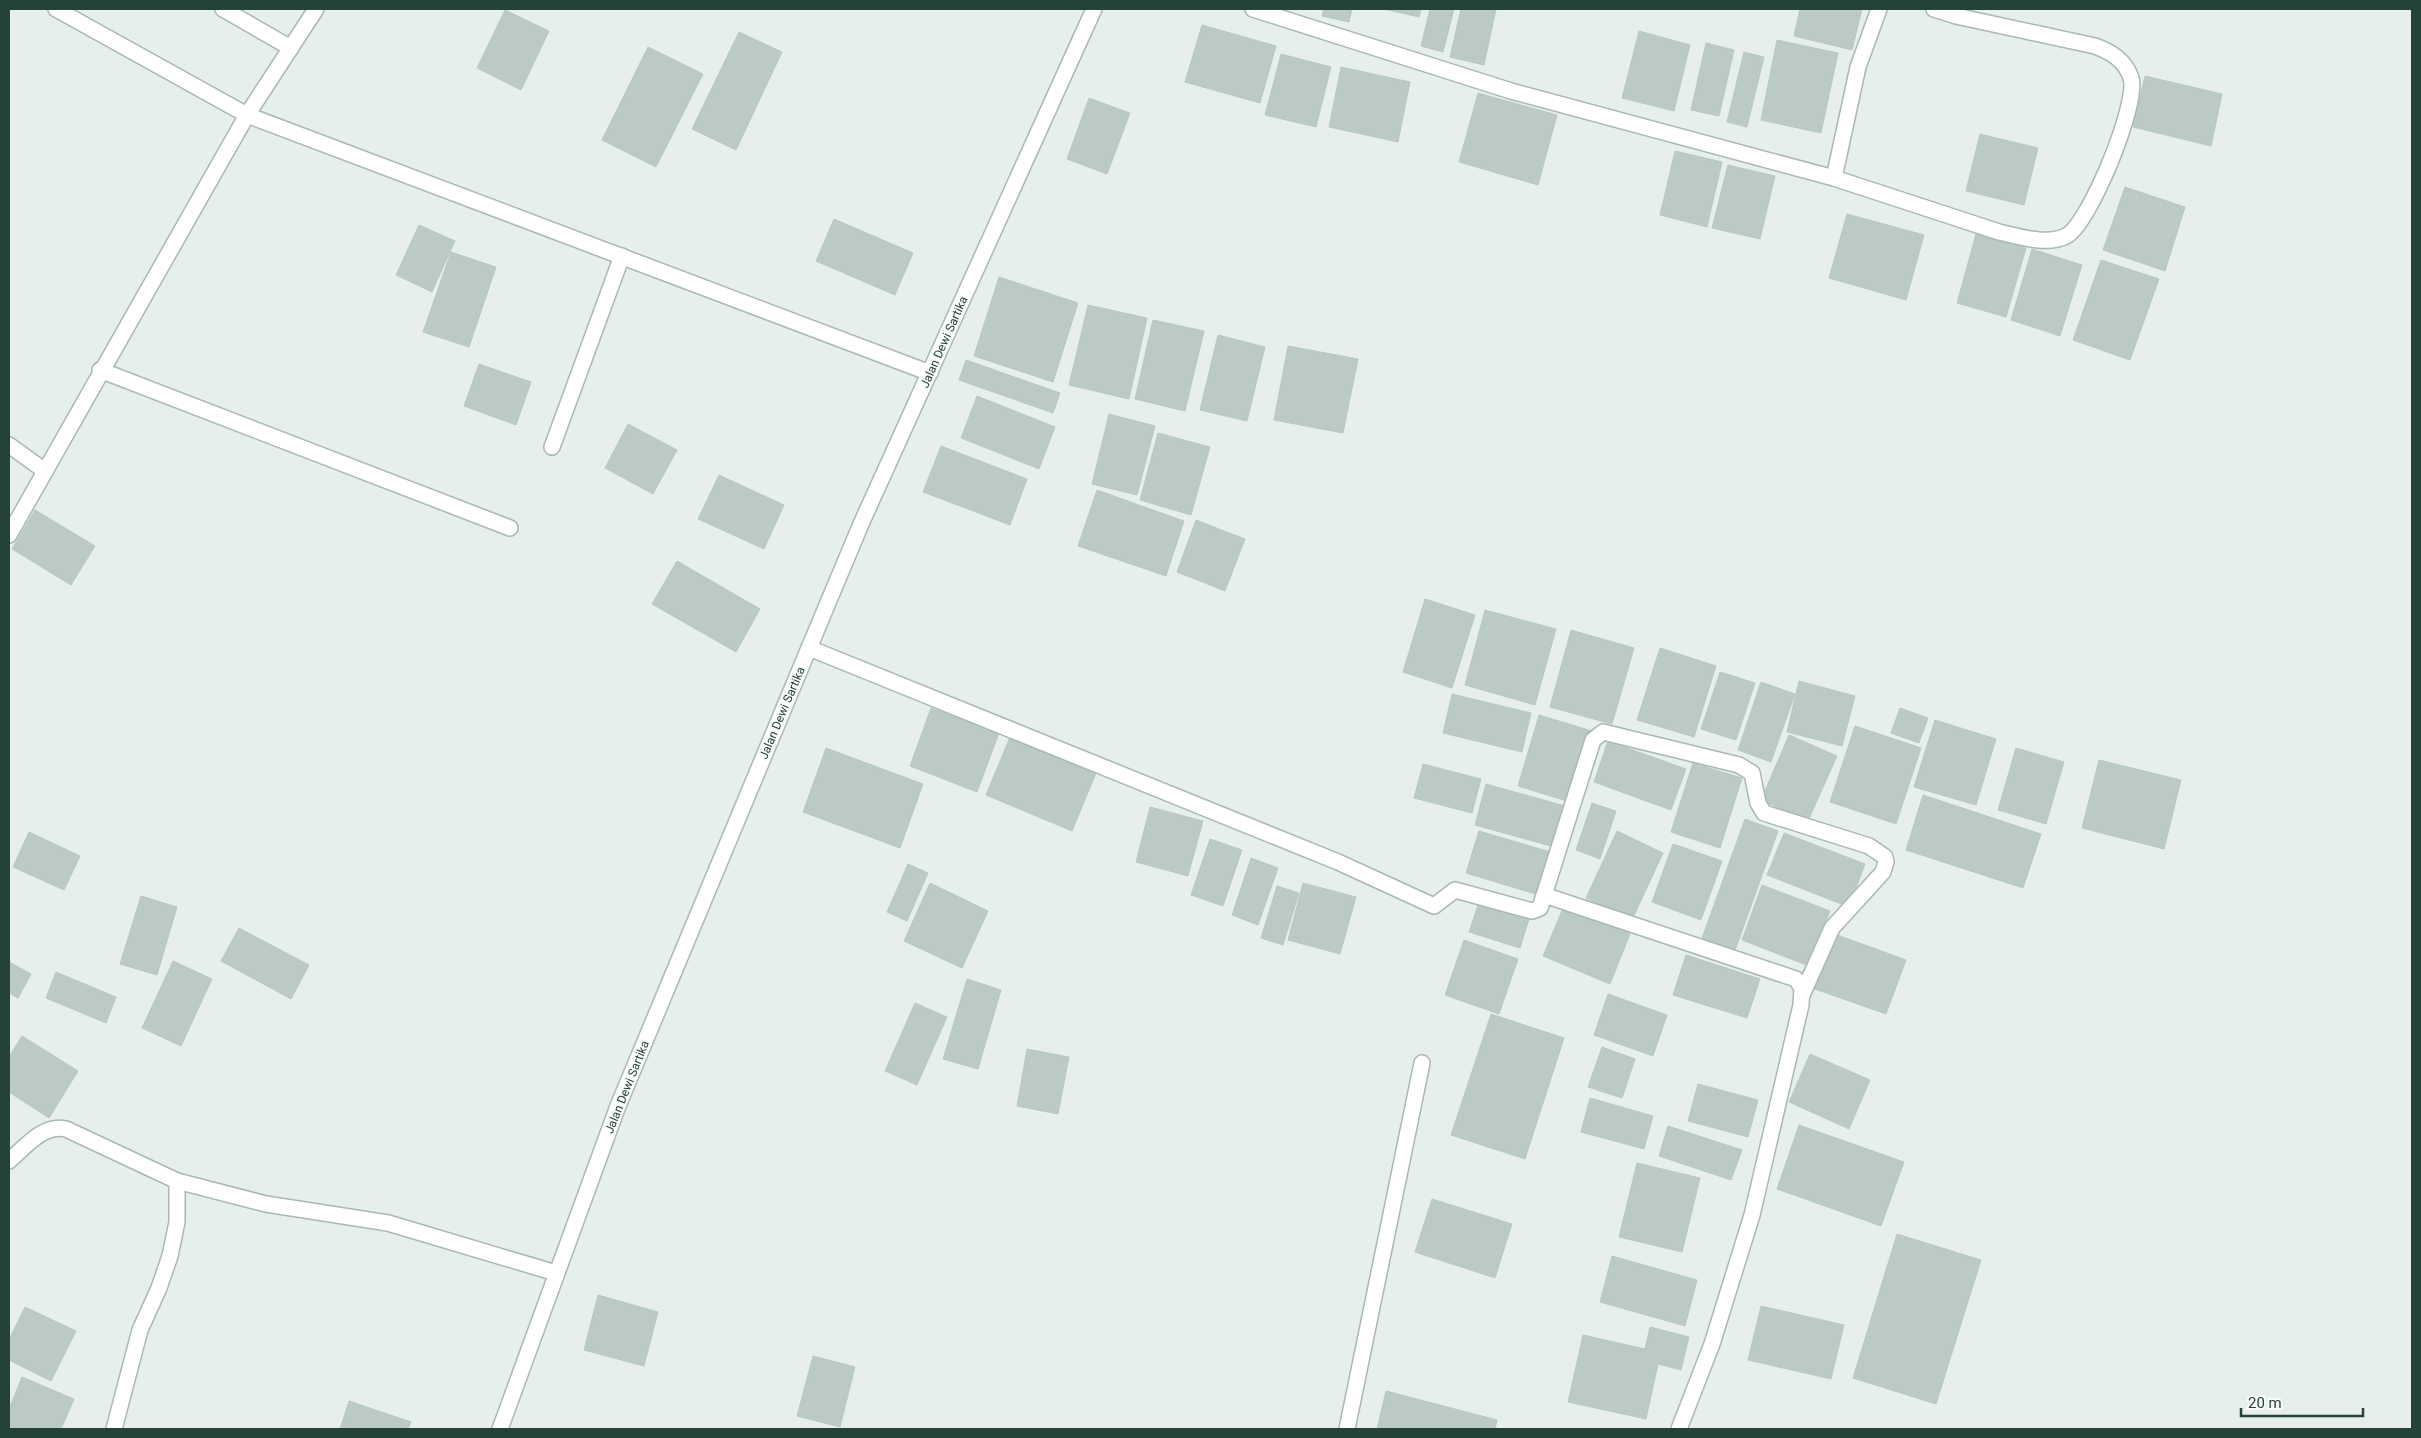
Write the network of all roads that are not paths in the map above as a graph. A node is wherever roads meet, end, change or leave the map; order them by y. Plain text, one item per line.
1 (56, 9) edge
2 (223, 9) edge
3 (316, 9) edge
4 (1094, 9) edge
5 (1252, 9) edge
6 (1879, 9) edge
7 (1934, 9) edge
8 (291, 48) junction
9 (247, 115) junction
10 (1834, 178) junction
11 (622, 256) junction
12 (100, 370) junction
13 (930, 373) junction
14 (9, 445) edge
15 (552, 447) dead end
16 (45, 470) junction
17 (510, 528) dead end
18 (9, 534) edge
19 (809, 648) junction
20 (1544, 895) junction
21 (1803, 993) junction
22 (1422, 1063) dead end
23 (9, 1161) edge
24 (176, 1181) junction
25 (556, 1273) junction
26 (114, 1429) edge
27 (500, 1429) edge
28 (1348, 1429) edge
29 (1679, 1429) edge

1 - 9 street
2 - 8 street
3 - 8 street
4 - 13 street, Jalan Dewi Sartika
5 - 10 street
6 - 10 street
7 - 10 street
8 - 9 street
9 - 11 street
9 - 12 street
11 - 13 street
11 - 15 street
12 - 16 street
12 - 17 street
13 - 19 street, Jalan Dewi Sartika
14 - 16 street
16 - 18 street
19 - 20 street
19 - 25 street, Jalan Dewi Sartika
20 - 21 street
20 - 21 street
21 - 29 street
22 - 28 street
23 - 24 street
24 - 25 street
24 - 26 street
25 - 27 street, Jalan Dewi Sartika

